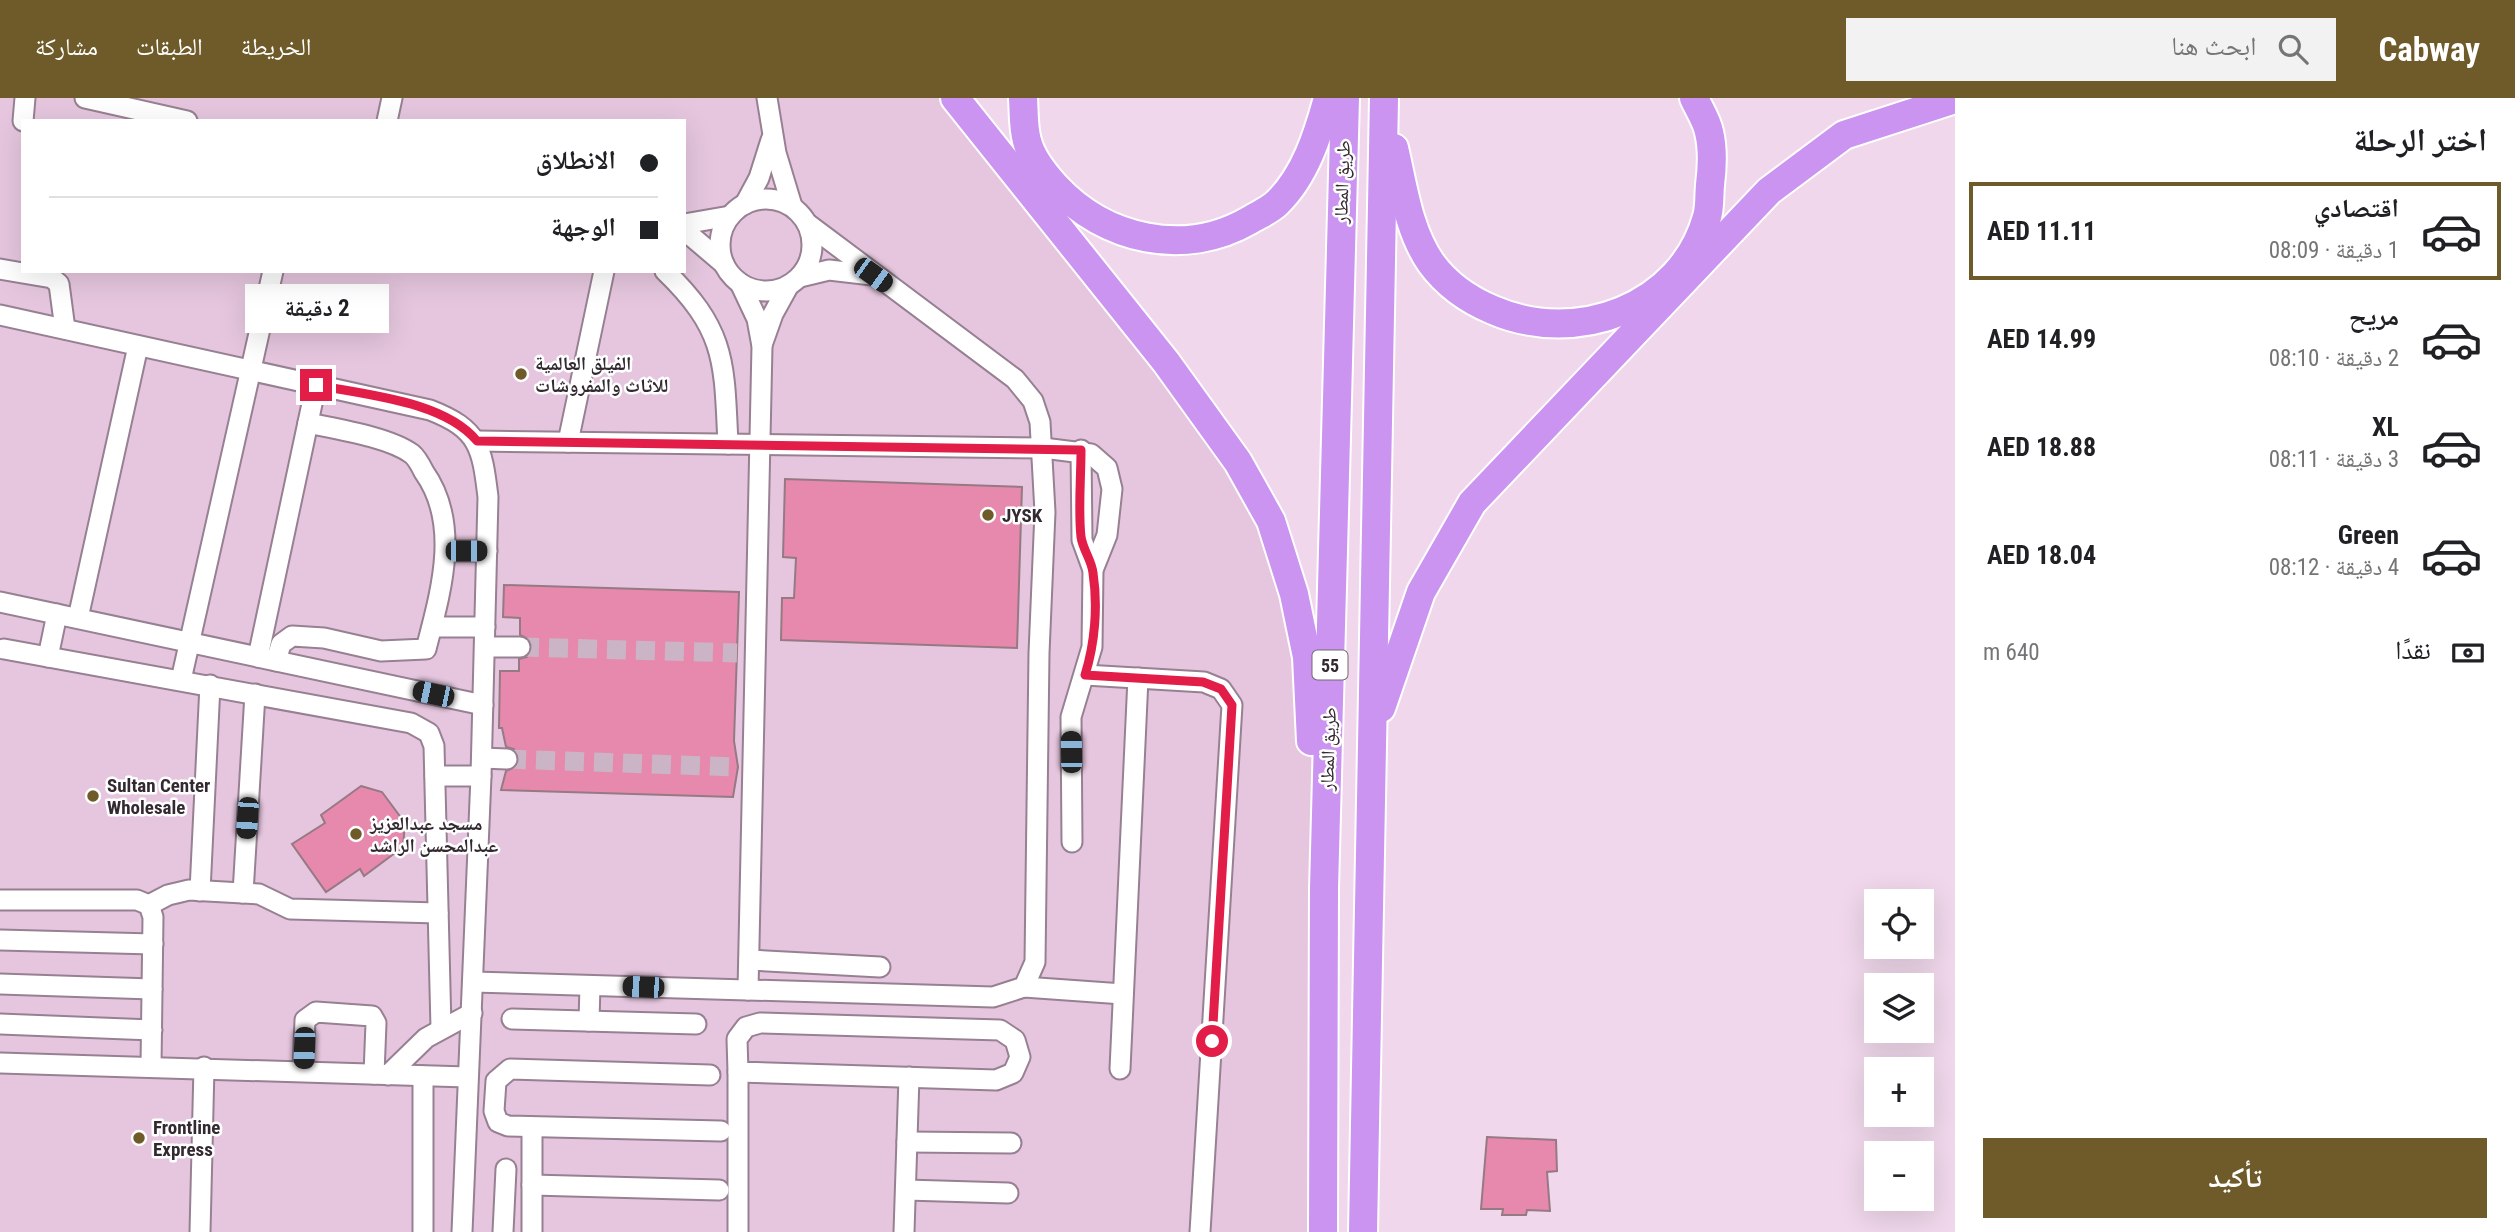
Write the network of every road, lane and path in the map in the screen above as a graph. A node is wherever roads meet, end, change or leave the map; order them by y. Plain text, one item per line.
1 (25, 98) edge
2 (392, 98) edge
3 (767, 98) edge
4 (956, 98) edge
5 (1023, 98) edge
6 (1328, 98) edge
7 (1345, 98) edge
8 (1694, 98) edge
9 (1955, 99) edge
10 (93, 100) edge
11 (1384, 103) edge
12 (23, 119) edge
13 (95, 119) edge
14 (178, 119) edge
15 (387, 119) edge
16 (772, 135) junction
17 (792, 206) junction
18 (738, 210) junction
19 (686, 223) edge
20 (808, 224) junction
21 (686, 232) edge
22 (724, 264) junction
23 (0, 269) edge
24 (21, 273) edge
25 (23, 273) edge
26 (273, 273) edge
27 (604, 273) edge
28 (668, 273) edge
29 (873, 275) junction
30 (794, 281) junction
31 (740, 283) junction
32 (0, 315) edge
33 (65, 330) junction
34 (138, 346) junction
35 (762, 346) junction
36 (251, 370) junction
37 (316, 385) junction
38 (308, 423) junction
39 (477, 441) junction
40 (568, 442) junction
41 (727, 444) junction
42 (762, 445) junction
43 (1042, 448) junction
44 (1081, 450) junction
45 (446, 551) junction
46 (487, 551) junction
47 (1093, 570) junction
48 (0, 602) edge
49 (57, 614) junction
50 (79, 618) junction
51 (432, 627) junction
52 (485, 627) junction
53 (188, 642) junction
54 (364, 647) junction
55 (485, 647) junction
56 (520, 648) tunnel mouth
57 (4, 649) dead end
58 (737, 653) tunnel mouth
59 (757, 653) junction
60 (48, 657) junction
61 (267, 659) junction
62 (1085, 675) junction
63 (359, 678) junction
64 (1138, 678) junction
65 (181, 680) junction
66 (210, 685) junction
67 (255, 694) junction
68 (484, 705) junction
69 (1372, 734) junction
70 (507, 758) tunnel mouth
71 (482, 767) junction
72 (435, 776) junction
73 (1072, 842) dead end
74 (1324, 889) junction
75 (200, 891) junction
76 (243, 893) junction
77 (0, 900) edge
78 (149, 905) junction
79 (438, 913) junction
80 (0, 940) edge
81 (153, 944) junction
82 (749, 960) junction
83 (880, 967) dead end
84 (474, 982) junction
85 (0, 984) edge
86 (590, 986) junction
87 (1024, 987) junction
88 (152, 989) junction
89 (748, 990) junction
90 (1123, 994) junction
91 (472, 1013) junction
92 (512, 1019) dead end
93 (589, 1021) junction
94 (0, 1024) edge
95 (696, 1024) dead end
96 (441, 1028) junction
97 (152, 1030) junction
98 (0, 1063) edge
99 (152, 1066) junction
100 (204, 1068) junction
101 (1120, 1069) dead end
102 (303, 1072) junction
103 (737, 1072) junction
104 (381, 1074) junction
105 (710, 1075) dead end
106 (423, 1076) junction
107 (467, 1077) junction
108 (909, 1077) junction
109 (532, 1127) junction
110 (722, 1131) dead end
111 (907, 1142) junction
112 (1011, 1143) dead end
113 (506, 1169) dead end
114 (532, 1185) junction
115 (719, 1190) dead end
116 (906, 1190) junction
117 (1008, 1193) dead end
118 (200, 1232) edge
119 (423, 1232) edge
120 (462, 1232) edge
121 (503, 1232) edge
122 (532, 1232) edge
123 (738, 1232) edge
124 (904, 1232) edge
125 (1200, 1232) edge
126 (1323, 1232) edge
127 (1363, 1232) edge

1 - 12 street
2 - 15 street
3 - 16 street
4 - 74 highway
5 - 6 highway
7 - 74 highway, طريق المطار / 55
8 - 11 highway
9 - 69 highway
10 - 13 street
10 - 14 street
11 - 69 highway, طريق المطار / 55
16 - 17 street
16 - 18 street
17 - 18 street
17 - 20 street
18 - 19 street
18 - 22 street
20 - 29 street
20 - 30 street
21 - 22 street
22 - 31 street
23 - 24 street
25 - 33 street
26 - 36 street
27 - 40 street
28 - 41 street
29 - 30 street
29 - 43 street
30 - 31 street
30 - 35 street
31 - 35 street
32 - 33 street
33 - 34 street
34 - 36 street
34 - 50 street
35 - 42 street
36 - 37 street
36 - 53 street
37 - 38 street
37 - 39 street
38 - 45 street
38 - 61 street
39 - 40 street
39 - 46 street
40 - 41 street
41 - 42 street
42 - 43 street
42 - 59 street
43 - 44 street
43 - 87 street
44 - 47 street
44 - 47 street
45 - 46 street
45 - 51 street
46 - 52 street
47 - 62 street
48 - 49 street
49 - 50 street
49 - 60 street
50 - 53 street
51 - 52 street
51 - 54 street
52 - 55 street
53 - 61 street
53 - 65 street
54 - 61 street
54 - 63 street
55 - 56 street
55 - 68 street
57 - 60 street
58 - 59 street
59 - 82 street
60 - 65 street
61 - 63 street
62 - 64 street
62 - 73 street
63 - 68 street
64 - 90 street
64 - 125 street
65 - 66 street
66 - 67 street
66 - 75 street
67 - 72 street
67 - 76 street
68 - 71 street
69 - 127 highway, طريق المطار / 55
70 - 71 street
71 - 72 street
71 - 84 street
72 - 79 street
74 - 126 highway, طريق المطار / 55
75 - 76 street
75 - 78 street
76 - 79 street
77 - 78 street
78 - 81 street
79 - 96 street
80 - 81 street
81 - 88 street
82 - 83 street
82 - 89 street
84 - 86 street
84 - 91 street
85 - 88 street
86 - 89 street
86 - 93 street
87 - 89 street
87 - 90 street
88 - 97 street
90 - 101 street
91 - 96 street
91 - 107 street
92 - 93 street
93 - 95 street
94 - 97 street
96 - 104 street
97 - 99 street
98 - 99 street
99 - 100 street
100 - 102 street
100 - 118 street
102 - 104 street
102 - 104 street
103 - 108 street
103 - 108 street
103 - 123 street
104 - 106 street
105 - 109 street
106 - 107 street
106 - 119 street
107 - 120 street
108 - 111 street
109 - 110 street
109 - 114 street
111 - 112 street
111 - 116 street
113 - 121 street
114 - 115 street
114 - 122 street
116 - 117 street
116 - 124 street

